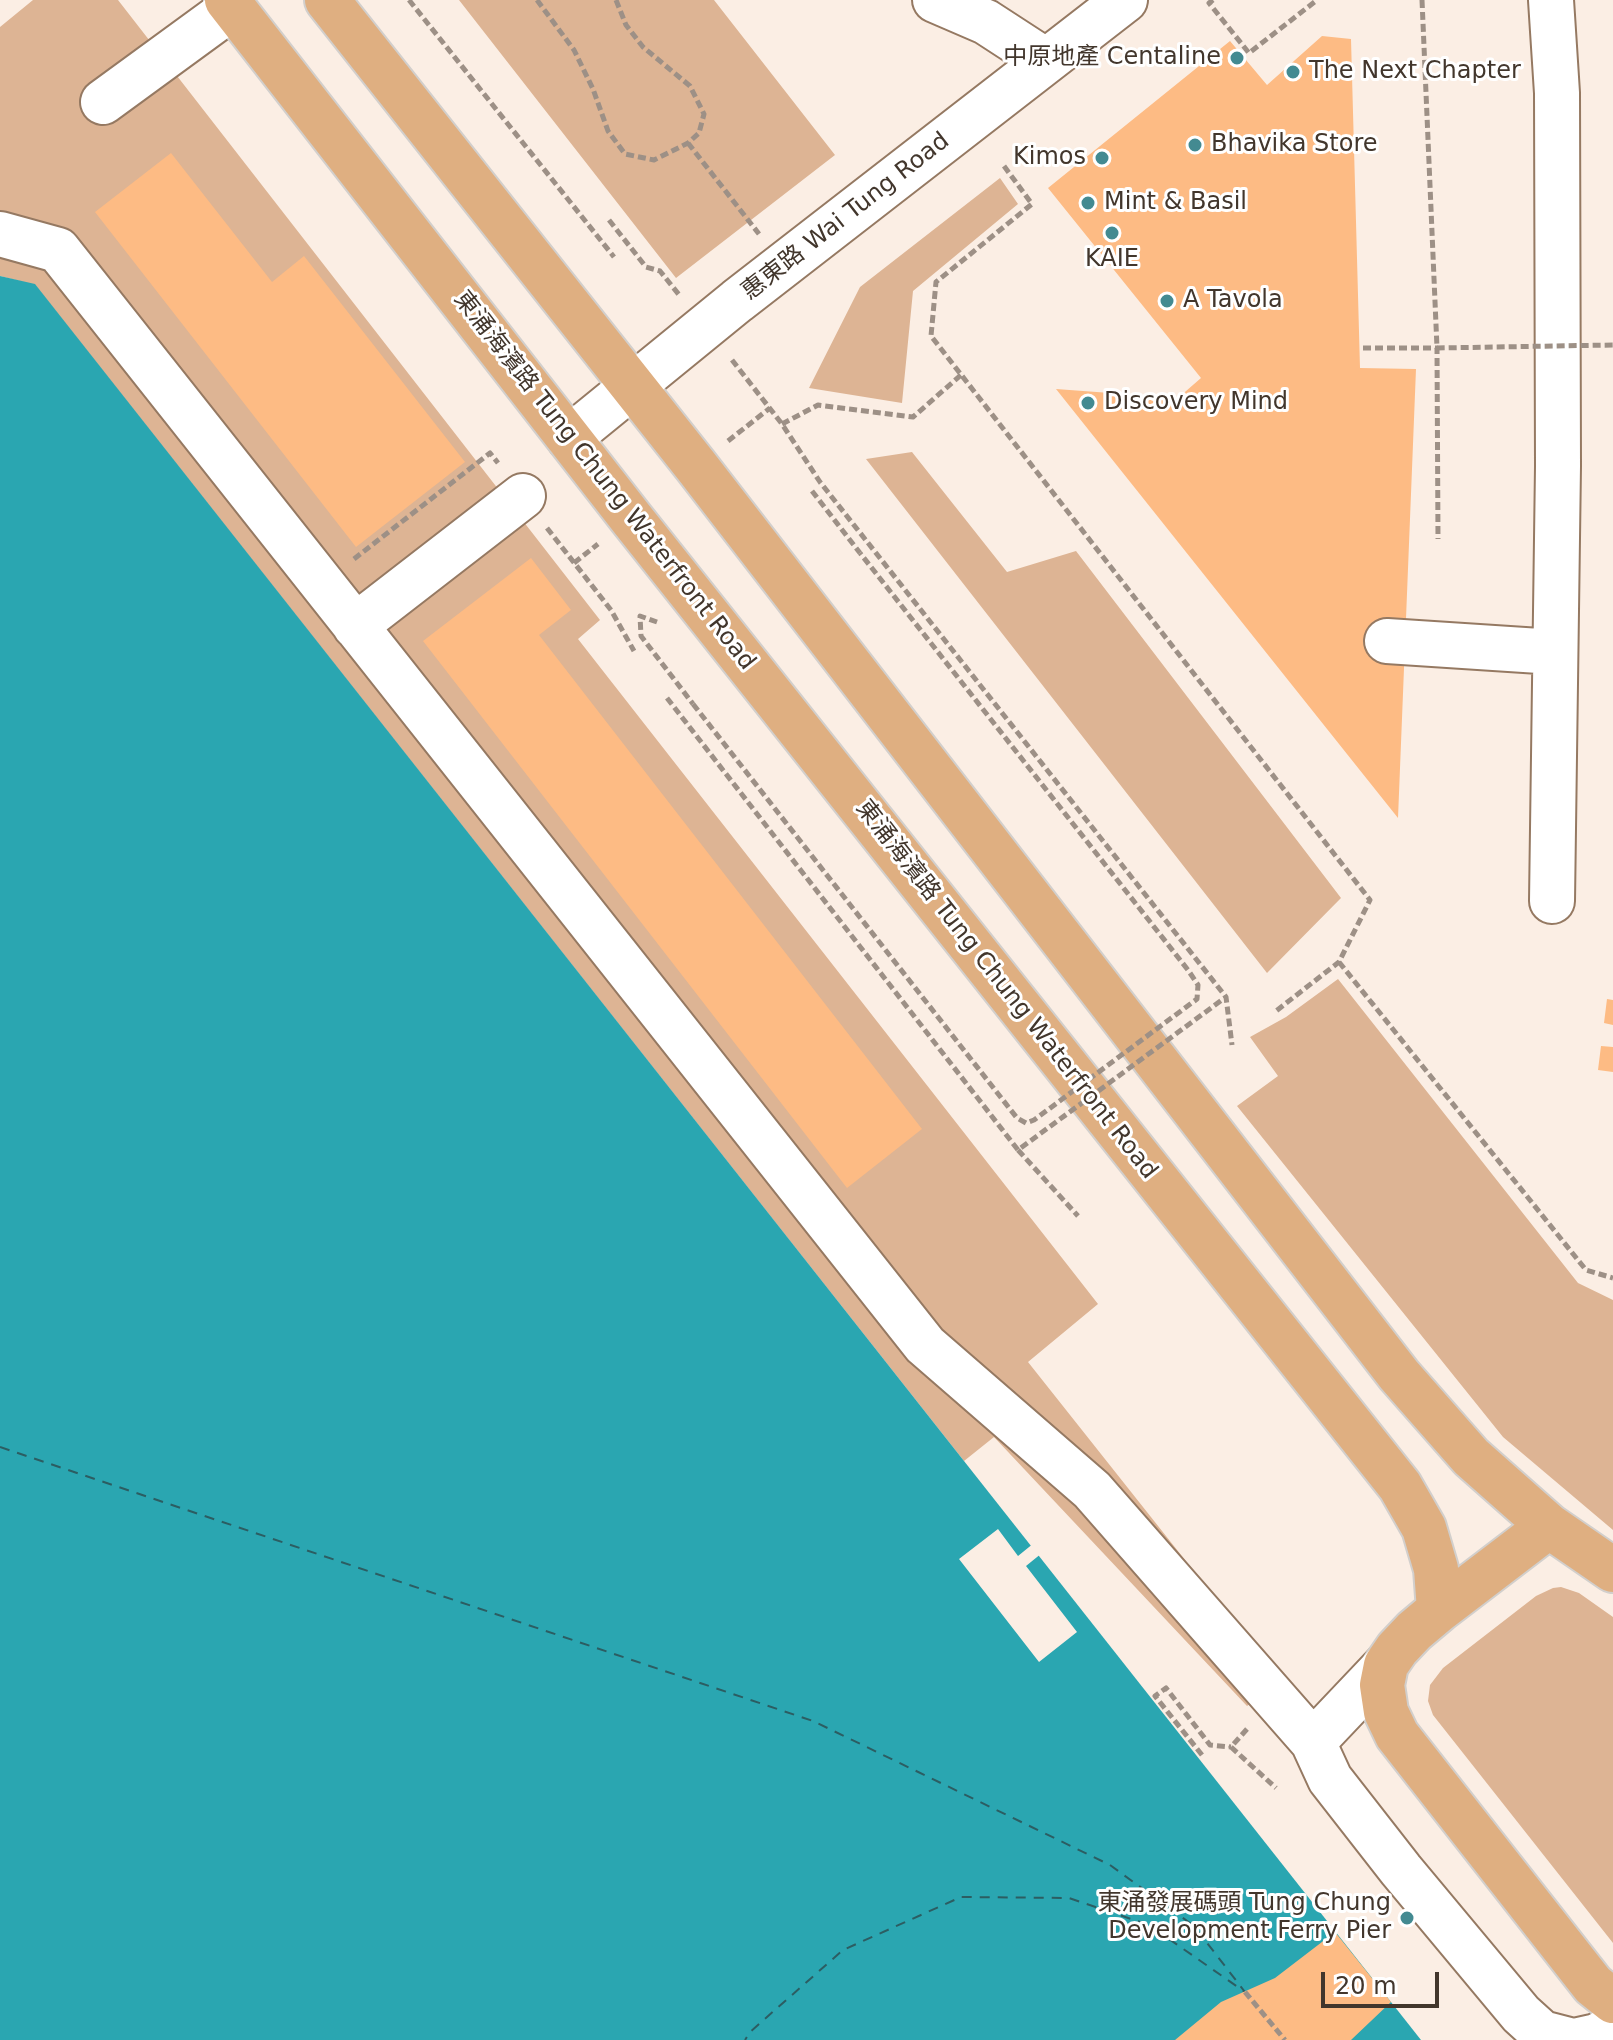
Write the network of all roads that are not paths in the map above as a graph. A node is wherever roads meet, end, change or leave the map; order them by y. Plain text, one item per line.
1 (327, 0) edge
2 (935, 0) edge
3 (1125, 0) edge
4 (1551, 0) edge
5 (230, 4) edge
6 (1046, 61) junction
7 (103, 102) dead end
8 (0, 234) edge
9 (633, 387) junction
10 (569, 438) junction
11 (523, 496) road end
12 (355, 626) junction
13 (1387, 641) dead end
14 (1555, 652) junction
15 (1552, 901) dead end
16 (1549, 1526) junction
17 (1613, 1570) edge
18 (1439, 1610) junction
19 (1386, 1665) junction
20 (1313, 1742) junction
21 (1613, 2001) edge
22 (1613, 2027) edge
23 (1569, 2040) edge
24 (1579, 2040) edge

1 - 9 main road
2 - 6 street
3 - 6 street, 惠東路 Wai Tung Road
4 - 14 street
5 - 7 street
5 - 10 main road, 東涌海濱路 Tung Chung Waterfront Road
6 - 9 street, 惠東路 Wai Tung Road
8 - 12 street
9 - 10 street, 惠東路 Wai Tung Road
9 - 16 main road
10 - 18 main road, 東涌海濱路 Tung Chung Waterfront Road
11 - 12 street
12 - 20 street
13 - 14 street
14 - 15 street
16 - 17 main road
16 - 18 main road
18 - 19 main road
19 - 20 street
19 - 21 main road
20 - 23 street
22 - 24 street

